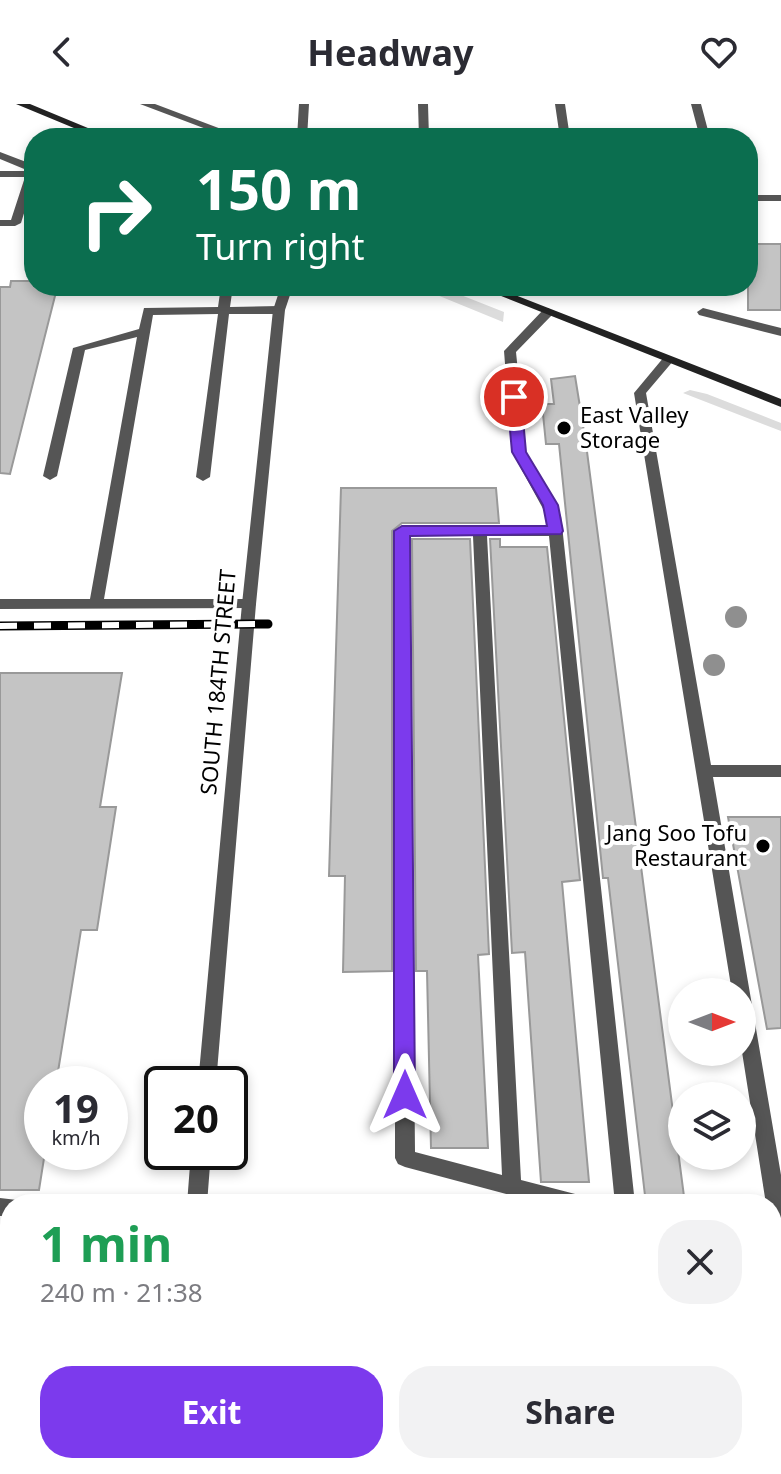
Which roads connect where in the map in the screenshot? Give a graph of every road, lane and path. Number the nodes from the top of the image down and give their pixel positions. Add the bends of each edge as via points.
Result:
1 (21, 104) edge
2 (304, 104) edge
3 (423, 104) edge
4 (560, 104) edge
5 (696, 104) edge
6 (152, 105) edge
7 (82, 128) edge
8 (213, 128) edge
9 (303, 128) edge
10 (424, 128) edge
11 (564, 128) edge
12 (702, 128) edge
13 (0, 155) edge
14 (24, 167) edge
15 (24, 173) edge
16 (0, 174) edge
17 (24, 198) edge
18 (758, 198) edge
19 (781, 198) edge
20 (0, 223) edge
21 (226, 296) edge
22 (284, 296) edge
23 (507, 296) edge
24 (279, 310) junction
25 (224, 311) junction
26 (548, 312) junction
27 (703, 312) dead end
28 (145, 331) junction
29 (781, 332) edge
30 (668, 360) junction
31 (781, 403) edge
32 (50, 476) dead end
33 (203, 477) dead end
34 (480, 531) junction
35 (555, 531) junction
36 (0, 604) edge
37 (96, 604) junction
38 (249, 604) junction
39 (705, 771) junction
40 (781, 771) edge
41 (739, 978) edge
42 (209, 1066) edge
43 (754, 1066) edge
44 (200, 1170) edge
45 (512, 1186) junction
46 (198, 1194) edge
47 (542, 1194) edge
48 (624, 1194) edge
49 (774, 1194) edge

1 - 7 main road
2 - 9 street
3 - 10 street
4 - 11 street
5 - 12 street
6 - 8 street
13 - 14 street
15 - 16 street
17 - 20 street via 15,223
18 - 19 street
21 - 25 street
22 - 24 street, SOUTH 184TH STREET
23 - 26 main road
24 - 25 street
24 - 38 street, SOUTH 184TH STREET
25 - 28 street via 148,311
25 - 33 street
26 - 30 main road
26 - 35 street via 510,351 519,452 550,505
27 - 29 street
28 - 32 street via 79,348
28 - 37 street
30 - 31 main road
30 - 39 street via 640,393
34 - 35 street
34 - 45 street
34 - 45 street via 402,531 405,1158
35 - 48 street
36 - 37 street
37 - 38 street
38 - 42 street, SOUTH 184TH STREET
39 - 40 street
39 - 41 street
43 - 49 street
44 - 46 street
45 - 47 street

